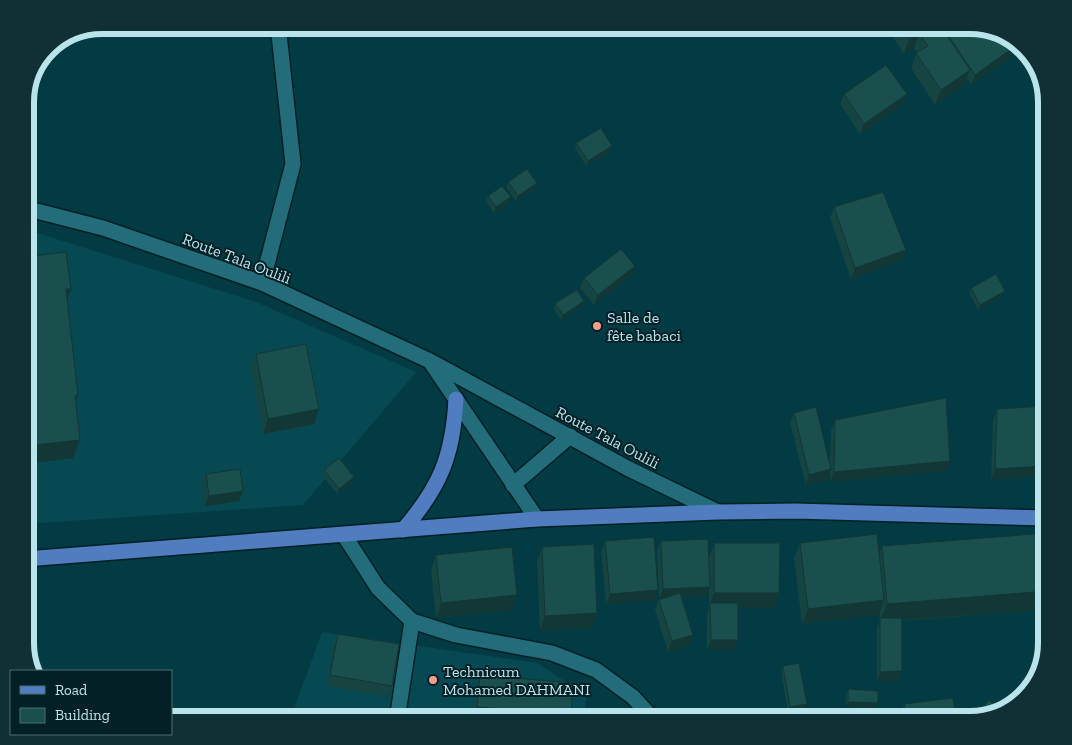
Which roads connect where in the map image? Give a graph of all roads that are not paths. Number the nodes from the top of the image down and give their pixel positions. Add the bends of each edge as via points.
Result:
1 (279, 34) edge
2 (34, 210) edge
3 (262, 283) junction
4 (430, 361) junction
5 (456, 399) junction
6 (570, 436) junction
7 (513, 486) junction
8 (718, 512) junction
9 (1038, 518) edge
10 (537, 519) junction
11 (403, 530) junction
12 (344, 535) junction
13 (34, 557) edge
14 (412, 621) junction
15 (398, 711) edge
16 (645, 711) edge

1 - 3 street via 293,164
2 - 3 street, Route Tala Oulili via 103,228
3 - 4 street, Route Tala Oulili
4 - 5 street
4 - 6 street, Route Tala Oulili
5 - 7 street
5 - 11 main road via 448,456 437,484
6 - 7 street
6 - 8 street, Route Tala Oulili
7 - 10 street
8 - 9 main road via 804,511
8 - 10 main road
10 - 11 main road
11 - 12 main road
12 - 13 main road
12 - 14 street via 378,588
14 - 15 street
14 - 16 street via 456,635 552,653 596,670

